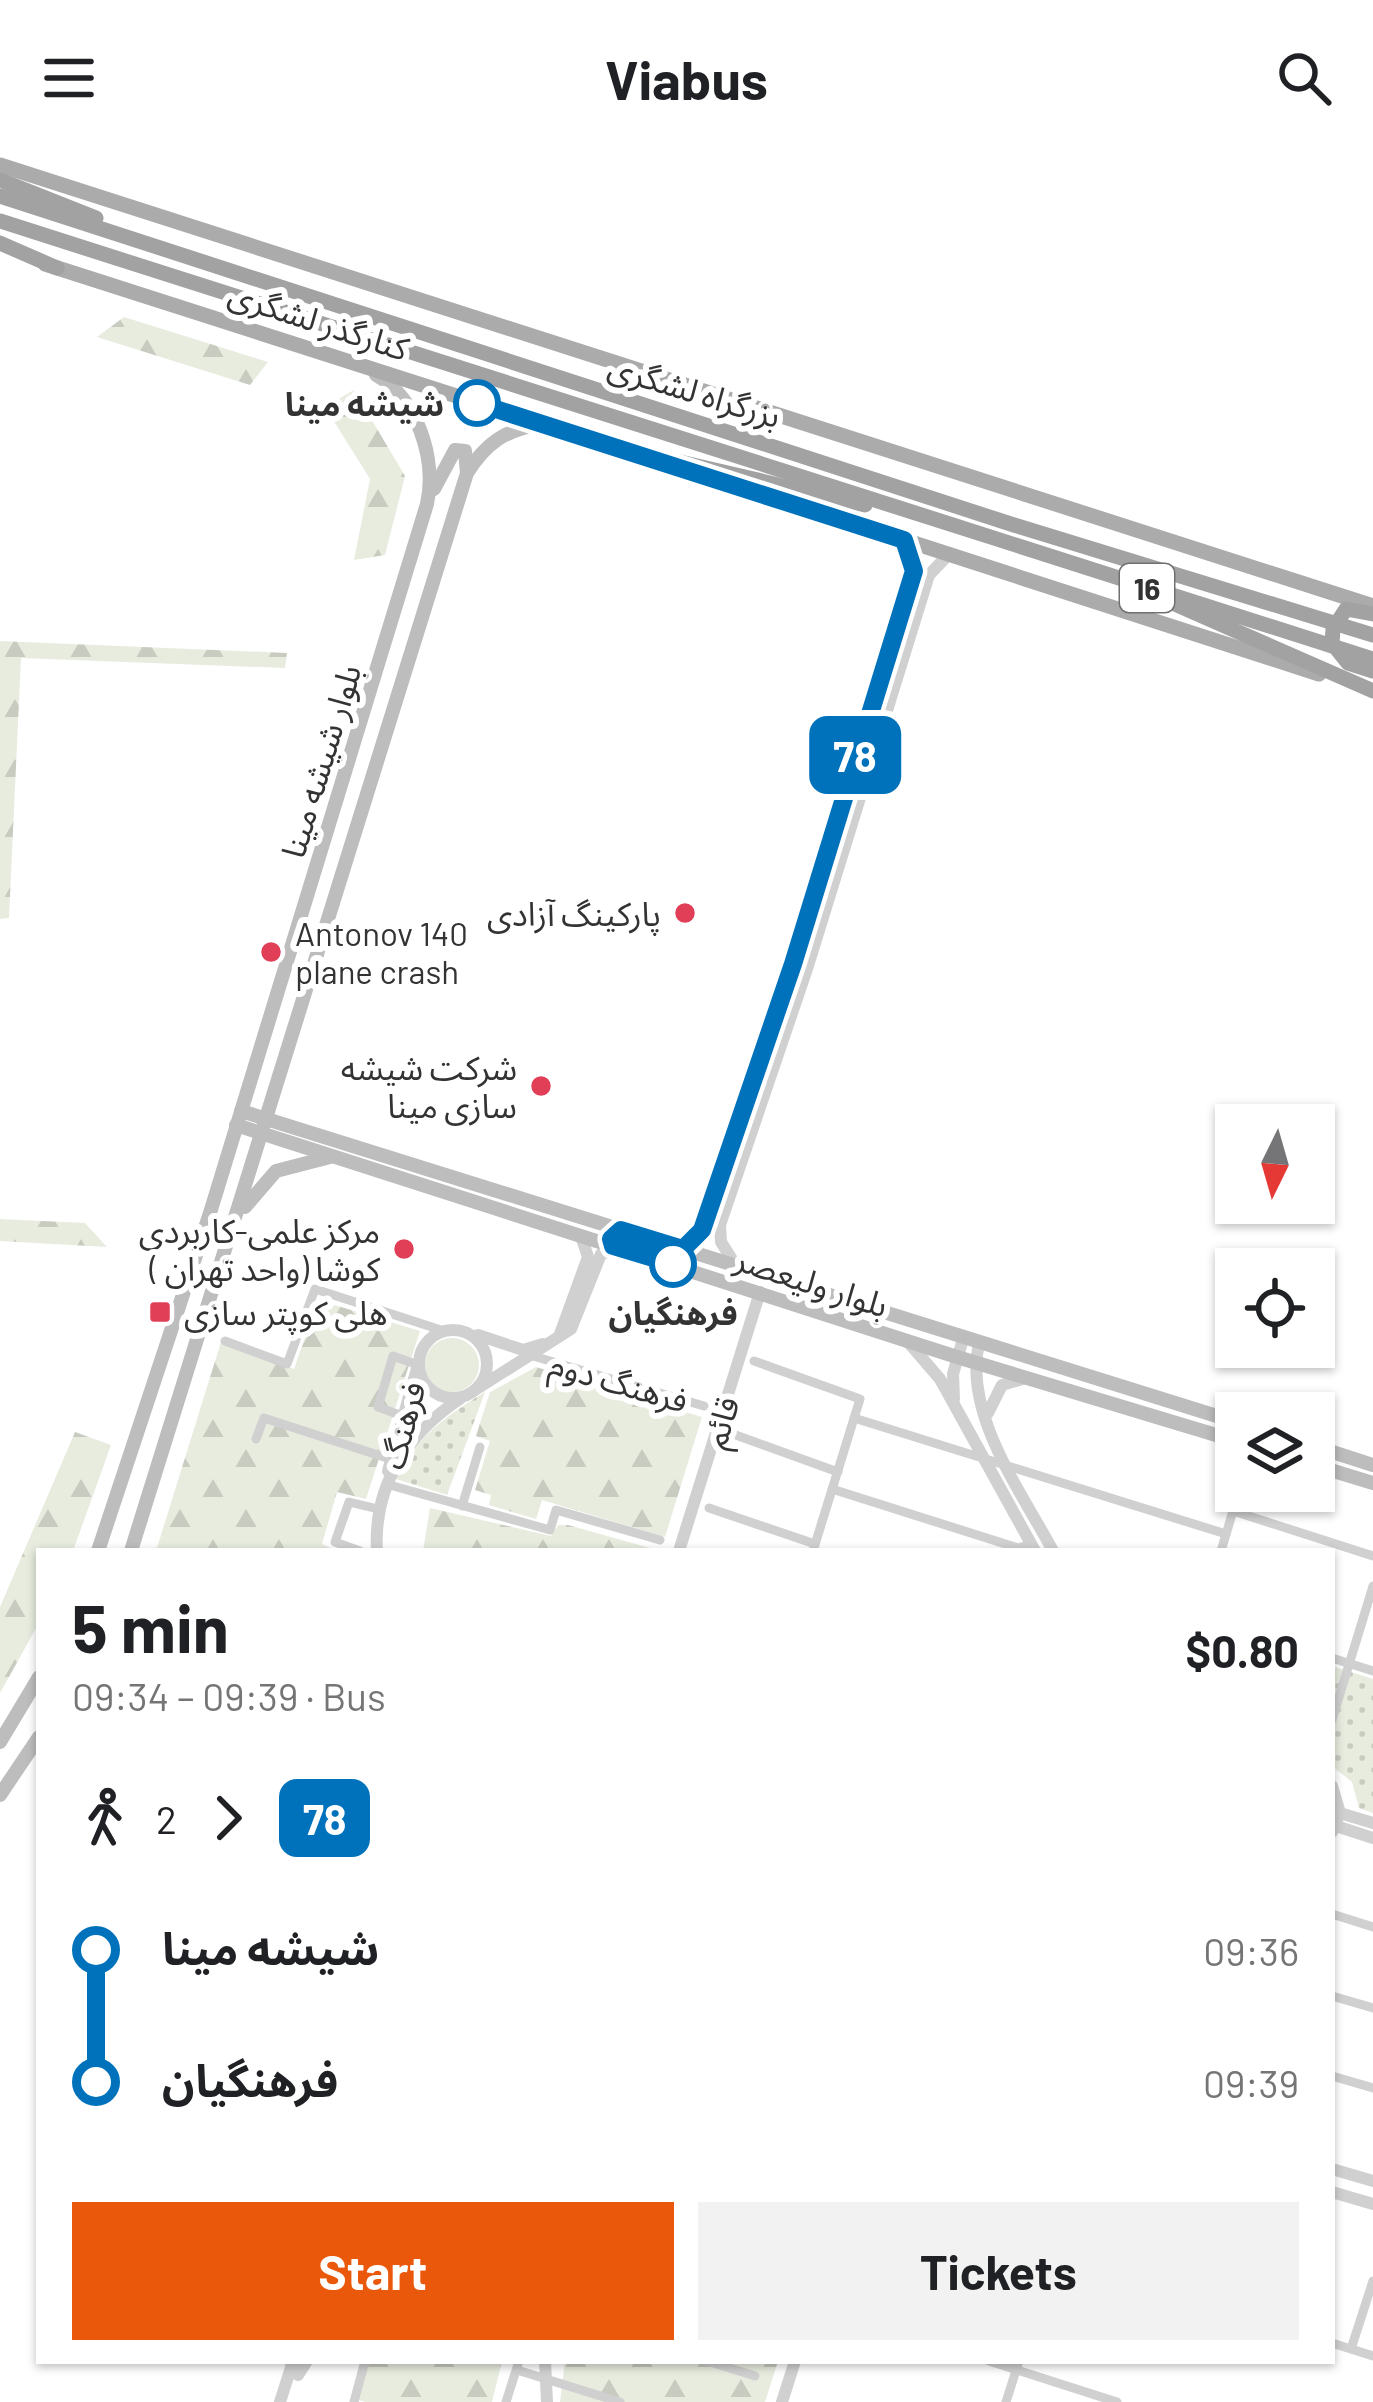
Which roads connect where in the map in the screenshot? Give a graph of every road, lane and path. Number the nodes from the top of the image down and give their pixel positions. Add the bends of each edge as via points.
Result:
1 (0, 165) edge
2 (0, 180) edge
3 (0, 196) edge
4 (0, 221) edge
5 (0, 246) edge
6 (165, 248) junction
7 (57, 268) joint
8 (345, 358) junction
9 (540, 424) junction
10 (611, 446) junction
11 (467, 473) junction
12 (428, 504) junction
13 (922, 514) junction
14 (904, 540) junction
15 (949, 554) junction
16 (921, 573) junction
17 (1141, 586) junction
18 (1373, 610) edge
19 (1373, 635) edge
20 (1373, 659) edge
21 (1373, 671) edge
22 (1373, 691) edge
23 (828, 838) junction
24 (843, 842) junction
25 (239, 1118) junction
26 (263, 1125) junction
27 (334, 1156) junction
28 (238, 1222) junction
29 (583, 1227) junction
30 (621, 1230) junction
31 (621, 1248) junction
32 (683, 1249) junction
33 (593, 1259) junction
34 (736, 1266) junction
35 (760, 1292) junction
36 (444, 1331) junction
37 (464, 1332) junction
38 (963, 1339) junction
39 (556, 1340) junction
40 (906, 1340) junction
41 (225, 1341) dead end
42 (979, 1343) junction
43 (533, 1356) junction
44 (957, 1357) junction
45 (754, 1361) dead end
46 (975, 1361) junction
47 (418, 1365) junction
48 (1030, 1378) junction
49 (470, 1393) junction
50 (704, 1406) dead end
51 (985, 1413) junction
52 (400, 1414) junction
53 (1215, 1416) edge
54 (854, 1418) junction
55 (963, 1423) junction
56 (730, 1433) dead end
57 (1215, 1435) edge
58 (256, 1439) dead end
59 (480, 1447) dead end
60 (1335, 1453) edge
61 (986, 1457) junction
62 (389, 1459) junction
63 (1007, 1464) junction
64 (1373, 1466) edge
65 (1335, 1471) edge
66 (838, 1472) junction
67 (1373, 1483) edge
68 (386, 1484) junction
69 (832, 1490) junction
70 (461, 1506) junction
71 (709, 1508) dead end
72 (378, 1509) junction
73 (1233, 1512) edge
74 (1236, 1512) edge
75 (967, 1534) junction
76 (1226, 1534) junction
77 (660, 1540) dead end
78 (1034, 1547) edge
79 (99, 1548) edge
80 (132, 1548) edge
81 (352, 1548) edge
82 (376, 1548) edge
83 (681, 1548) edge
84 (814, 1548) edge
85 (963, 1548) edge
86 (1051, 1548) edge
87 (1222, 1548) edge
88 (1373, 1556) edge
89 (1373, 1586) edge
90 (1335, 1659) edge
91 (1349, 1663) junction
92 (1373, 1671) edge
93 (36, 1682) edge
94 (1335, 1710) edge
95 (0, 1742) edge
96 (36, 1742) edge
97 (0, 1796) edge
98 (1373, 1823) edge
99 (1336, 1824) edge
100 (1373, 1838) edge
101 (1335, 1916) edge
102 (1373, 1927) edge
103 (1335, 1997) edge
104 (1373, 2008) edge
105 (1335, 2077) edge
106 (1373, 2088) edge
107 (1335, 2170) edge
108 (1373, 2181) edge
109 (1335, 2193) edge
110 (1373, 2204) edge
111 (1373, 2281) edge
112 (1335, 2344) edge
113 (1351, 2349) junction
114 (1373, 2356) edge
115 (292, 2364) edge
116 (364, 2364) edge
117 (544, 2364) edge
118 (717, 2364) edge
119 (794, 2364) edge
120 (518, 2366) edge
121 (1018, 2366) edge
122 (755, 2376) dead end
123 (543, 2378) junction
124 (280, 2402) edge
125 (354, 2402) edge
126 (506, 2402) edge
127 (547, 2402) edge
128 (620, 2402) edge
129 (782, 2402) edge
130 (1006, 2402) edge
131 (1117, 2402) edge

1 - 18 main road, کنارگذر لشگری
2 - 6 highway
3 - 6 highway, بزرگراه لشگری / 16
4 - 13 highway, بزرگراه لشگری / 16
5 - 7 highway
6 - 19 highway, بزرگراه لشگری / 16
7 - 8 main road, کنارگذر لشگری
8 - 9 main road, کنارگذر لشگری
8 - 12 main road, بلوار شیشه مینا via 393,385 406,403 428,465
9 - 10 main road, کنارگذر لشگری
9 - 11 main road, بلوار شیشه مینا via 491,442
10 - 13 highway
10 - 14 main road, کنارگذر لشگری
11 - 12 main road via 465,451 451,452
11 - 26 main road, بلوار شیشه مینا
12 - 25 main road, بلوار شیشه مینا
13 - 17 highway, بزرگراه لشگری / 16
14 - 15 main road, کنارگذر لشگری
14 - 16 street
15 - 16 street
15 - 22 main road, کنارگذر لشگری
16 - 23 street
16 - 24 street
17 - 20 highway, بزرگراه لشگری / 16
17 - 22 highway
18 - 21 highway, bridge via 1346,609 1332,643 1348,663
23 - 24 street
23 - 32 street via 702,1230
24 - 34 street via 720,1225
25 - 26 main road, بلوار ولیعصر
25 - 79 main road, بلوار شیشه مینا
26 - 27 main road, بلوار ولیعصر
26 - 28 main road, بلوار شیشه مینا
26 - 29 main road, بلوار ولیعصر
27 - 28 main road via 276,1171
27 - 29 main road, بلوار ولیعصر
28 - 80 main road, بلوار شیشه مینا
29 - 30 main road, بلوار ولیعصر
29 - 31 main road, بلوار ولیعصر
29 - 33 street
30 - 31 main road via 613,1234
30 - 32 main road, بلوار ولیعصر
31 - 33 street
31 - 35 main road, بلوار ولیعصر
32 - 34 main road, بلوار ولیعصر
33 - 39 street, فرهنگ via 571,1329
34 - 38 main road, بلوار ولیعصر
35 - 40 main road, بلوار ولیعصر
35 - 83 street, قائم
36 - 37 street
36 - 41 street via 315,1289 287,1364
36 - 47 street, فرهنگ via 425,1343
37 - 39 street via 524,1350
37 - 49 street, فرهنگ via 486,1356 484,1378
38 - 42 main road, بلوار ولیعصر
38 - 44 street
39 - 43 street, فرهنگ
40 - 44 main road, بلوار ولیعصر
40 - 55 street
42 - 46 street
42 - 53 main road, بلوار ولیعصر
43 - 49 street, فرهنگ
43 - 50 street, فرهنگ دوم
44 - 46 main road, بلوار ولیعصر
44 - 55 street via 952,1385
45 - 54 street via 860,1399
46 - 48 main road, بلوار ولیعصر
46 - 51 street
47 - 49 street, فرهنگ via 434,1392
47 - 52 street, فرهنگ
47 - 52 street via 393,1356 378,1407
48 - 51 street via 1002,1385
48 - 57 main road, بلوار ولیعصر
49 - 68 street, فرهنگ via 407,1444
51 - 55 street via 969,1402
51 - 63 street
52 - 62 street, فرهنگ
54 - 61 street
54 - 66 street
55 - 61 street
56 - 66 street
58 - 62 street via 264,1418
59 - 70 street
60 - 64 main road
61 - 63 street
61 - 78 street
62 - 68 street, فرهنگ
63 - 76 street
63 - 86 street
65 - 67 main road
66 - 69 street
68 - 70 street
68 - 72 street, فرهنگ
69 - 75 street
69 - 84 street
70 - 77 street via 550,1530 556,1510
71 - 84 street
72 - 81 street via 349,1502 335,1542
72 - 82 street, فرهنگ
73 - 76 street
74 - 88 street
75 - 78 street
75 - 85 street
76 - 87 street
89 - 91 street
90 - 91 street
91 - 92 street
91 - 94 street
93 - 95 main road
96 - 97 main road
98 - 99 street
99 - 100 street
101 - 102 street
103 - 104 street
105 - 106 street
107 - 108 street
109 - 110 street
111 - 113 street
112 - 113 street
113 - 114 street
115 - 124 street
116 - 125 street
117 - 123 street
118 - 122 street
119 - 129 street
120 - 123 street
120 - 126 street
121 - 130 street
121 - 131 street
123 - 127 street
123 - 128 street

